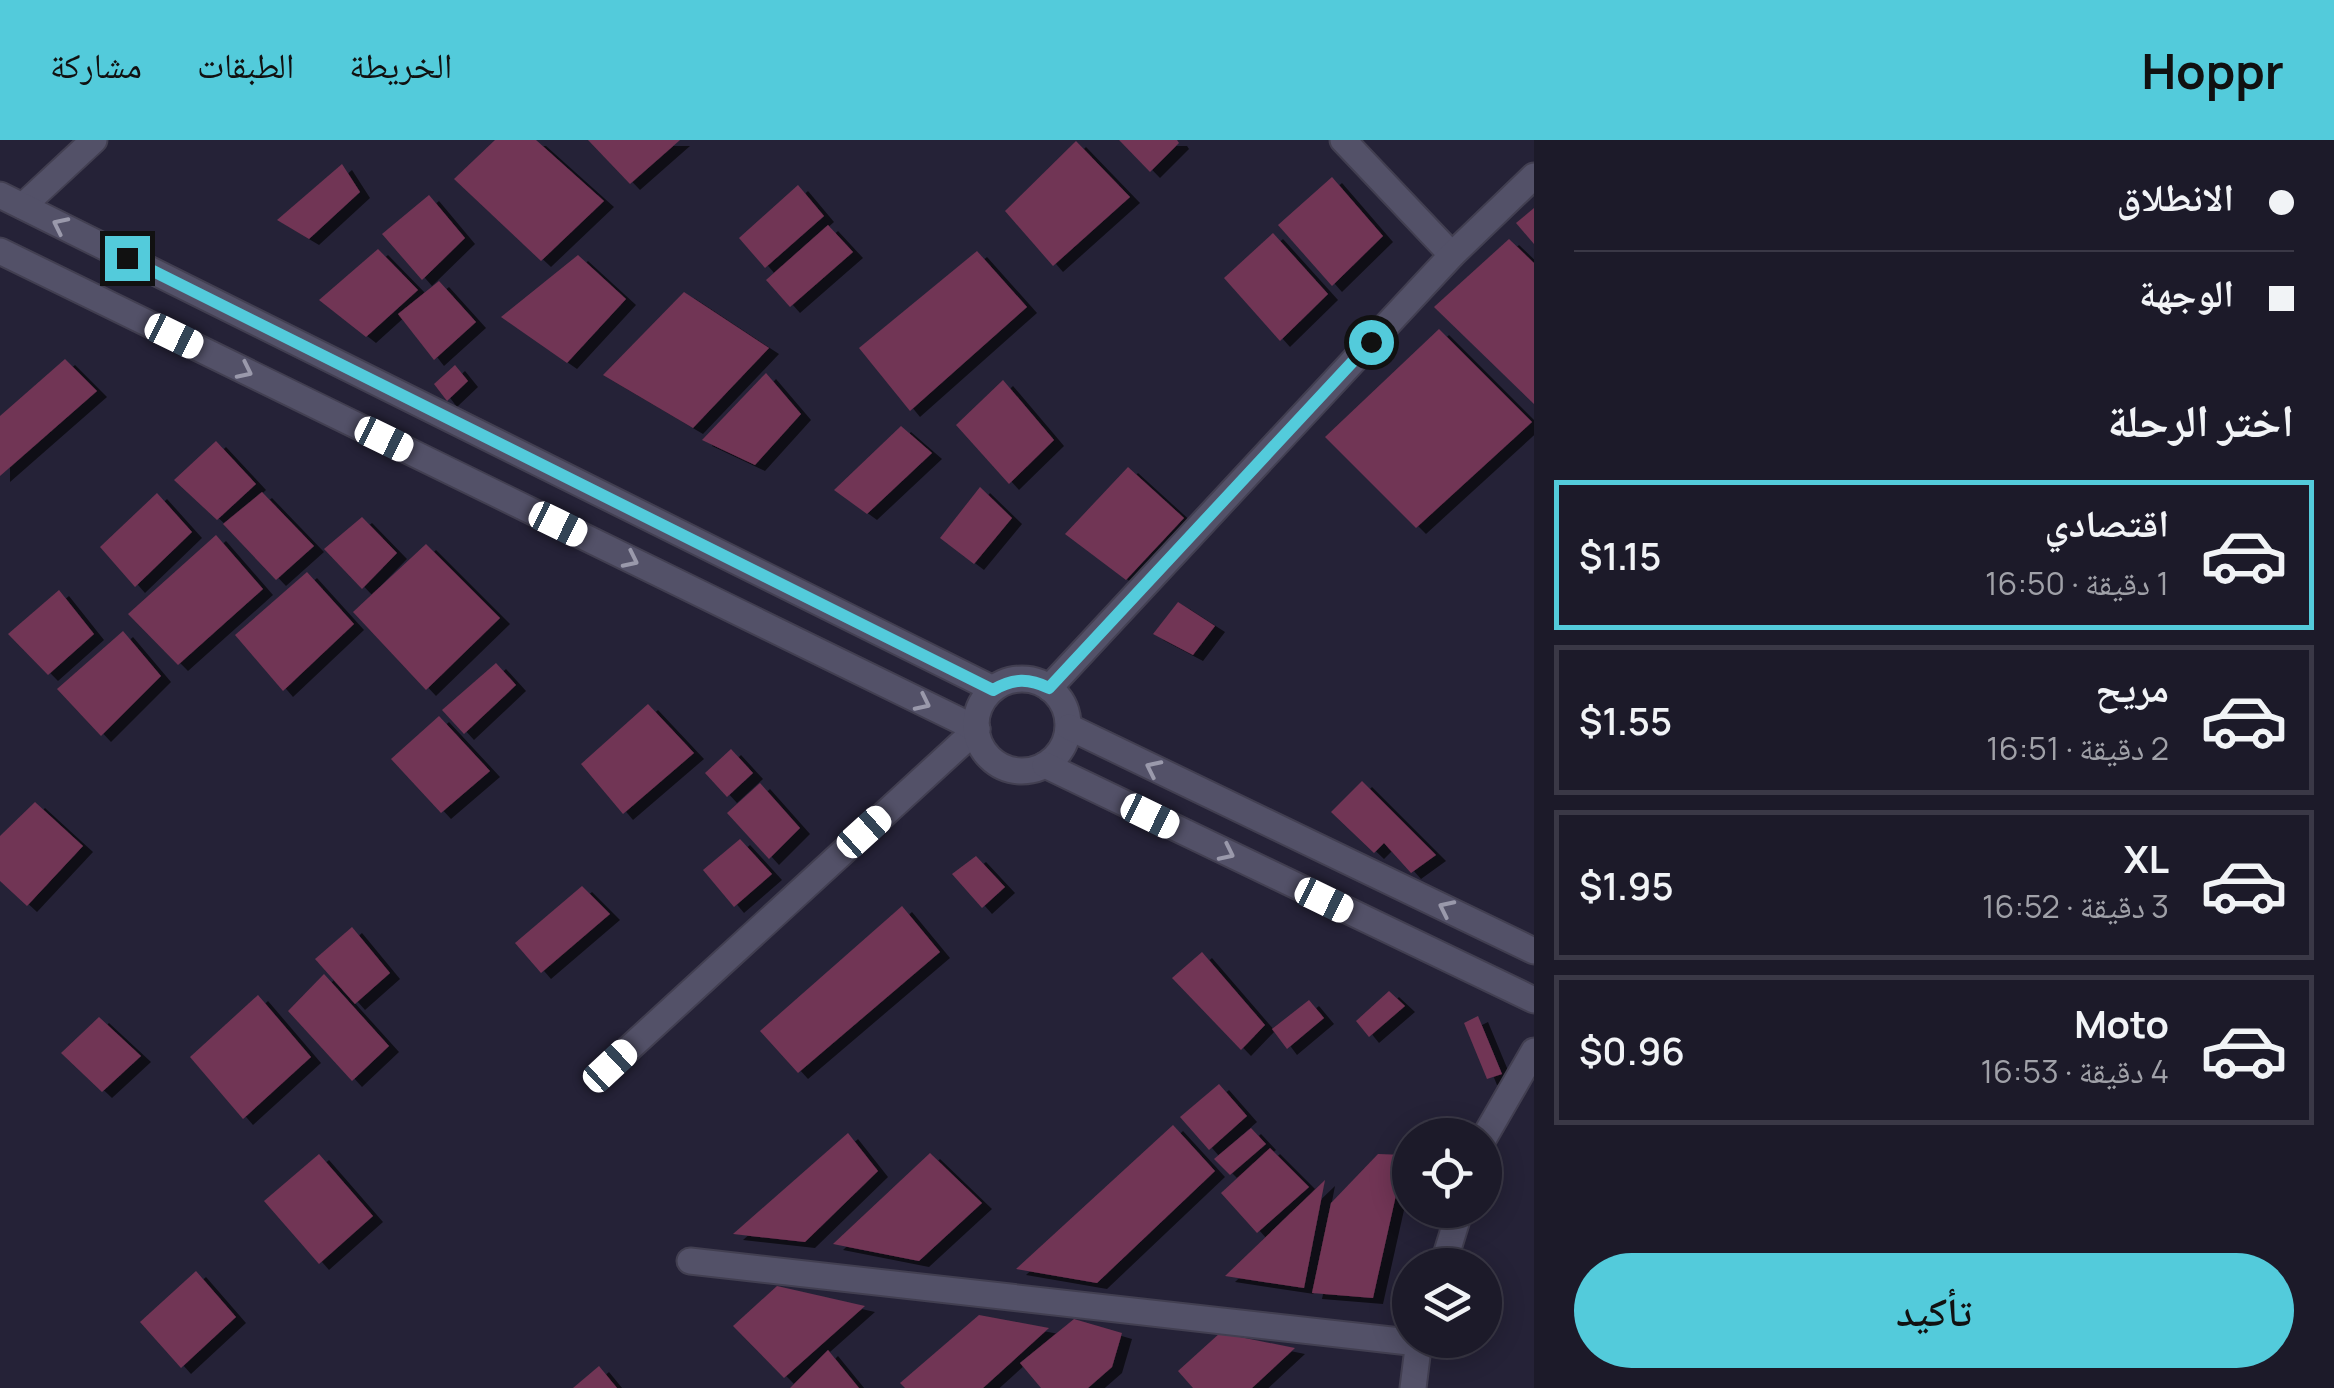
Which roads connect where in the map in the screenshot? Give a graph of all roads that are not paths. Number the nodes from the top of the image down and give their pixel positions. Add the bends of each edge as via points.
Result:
1 (94, 140) edge
2 (1343, 140) edge
3 (1534, 176) edge
4 (11, 201) edge
5 (0, 251) edge
6 (1452, 256) junction
7 (1049, 688) junction
8 (993, 690) junction
9 (1068, 727) junction
10 (977, 729) junction
11 (1044, 766) junction
12 (1534, 951) edge
13 (1534, 1000) edge
14 (1534, 1051) edge
15 (610, 1066) dead end
16 (1495, 1118) edge
17 (690, 1261) dead end
18 (1392, 1339) edge
19 (1416, 1358) edge
20 (1413, 1388) edge

1 - 4 street
2 - 6 street
3 - 6 street
8 -> 4 street
5 -> 10 street
6 - 7 street
7 - 8 street via 1020,679
7 - 9 street via 1060,697
8 - 10 street via 983,701
9 - 11 street via 1057,756
12 -> 9 street
10 - 11 street via 988,756 1000,765 1030,771
10 - 15 street
11 -> 13 street
14 - 16 street
17 - 18 street
19 - 20 street

